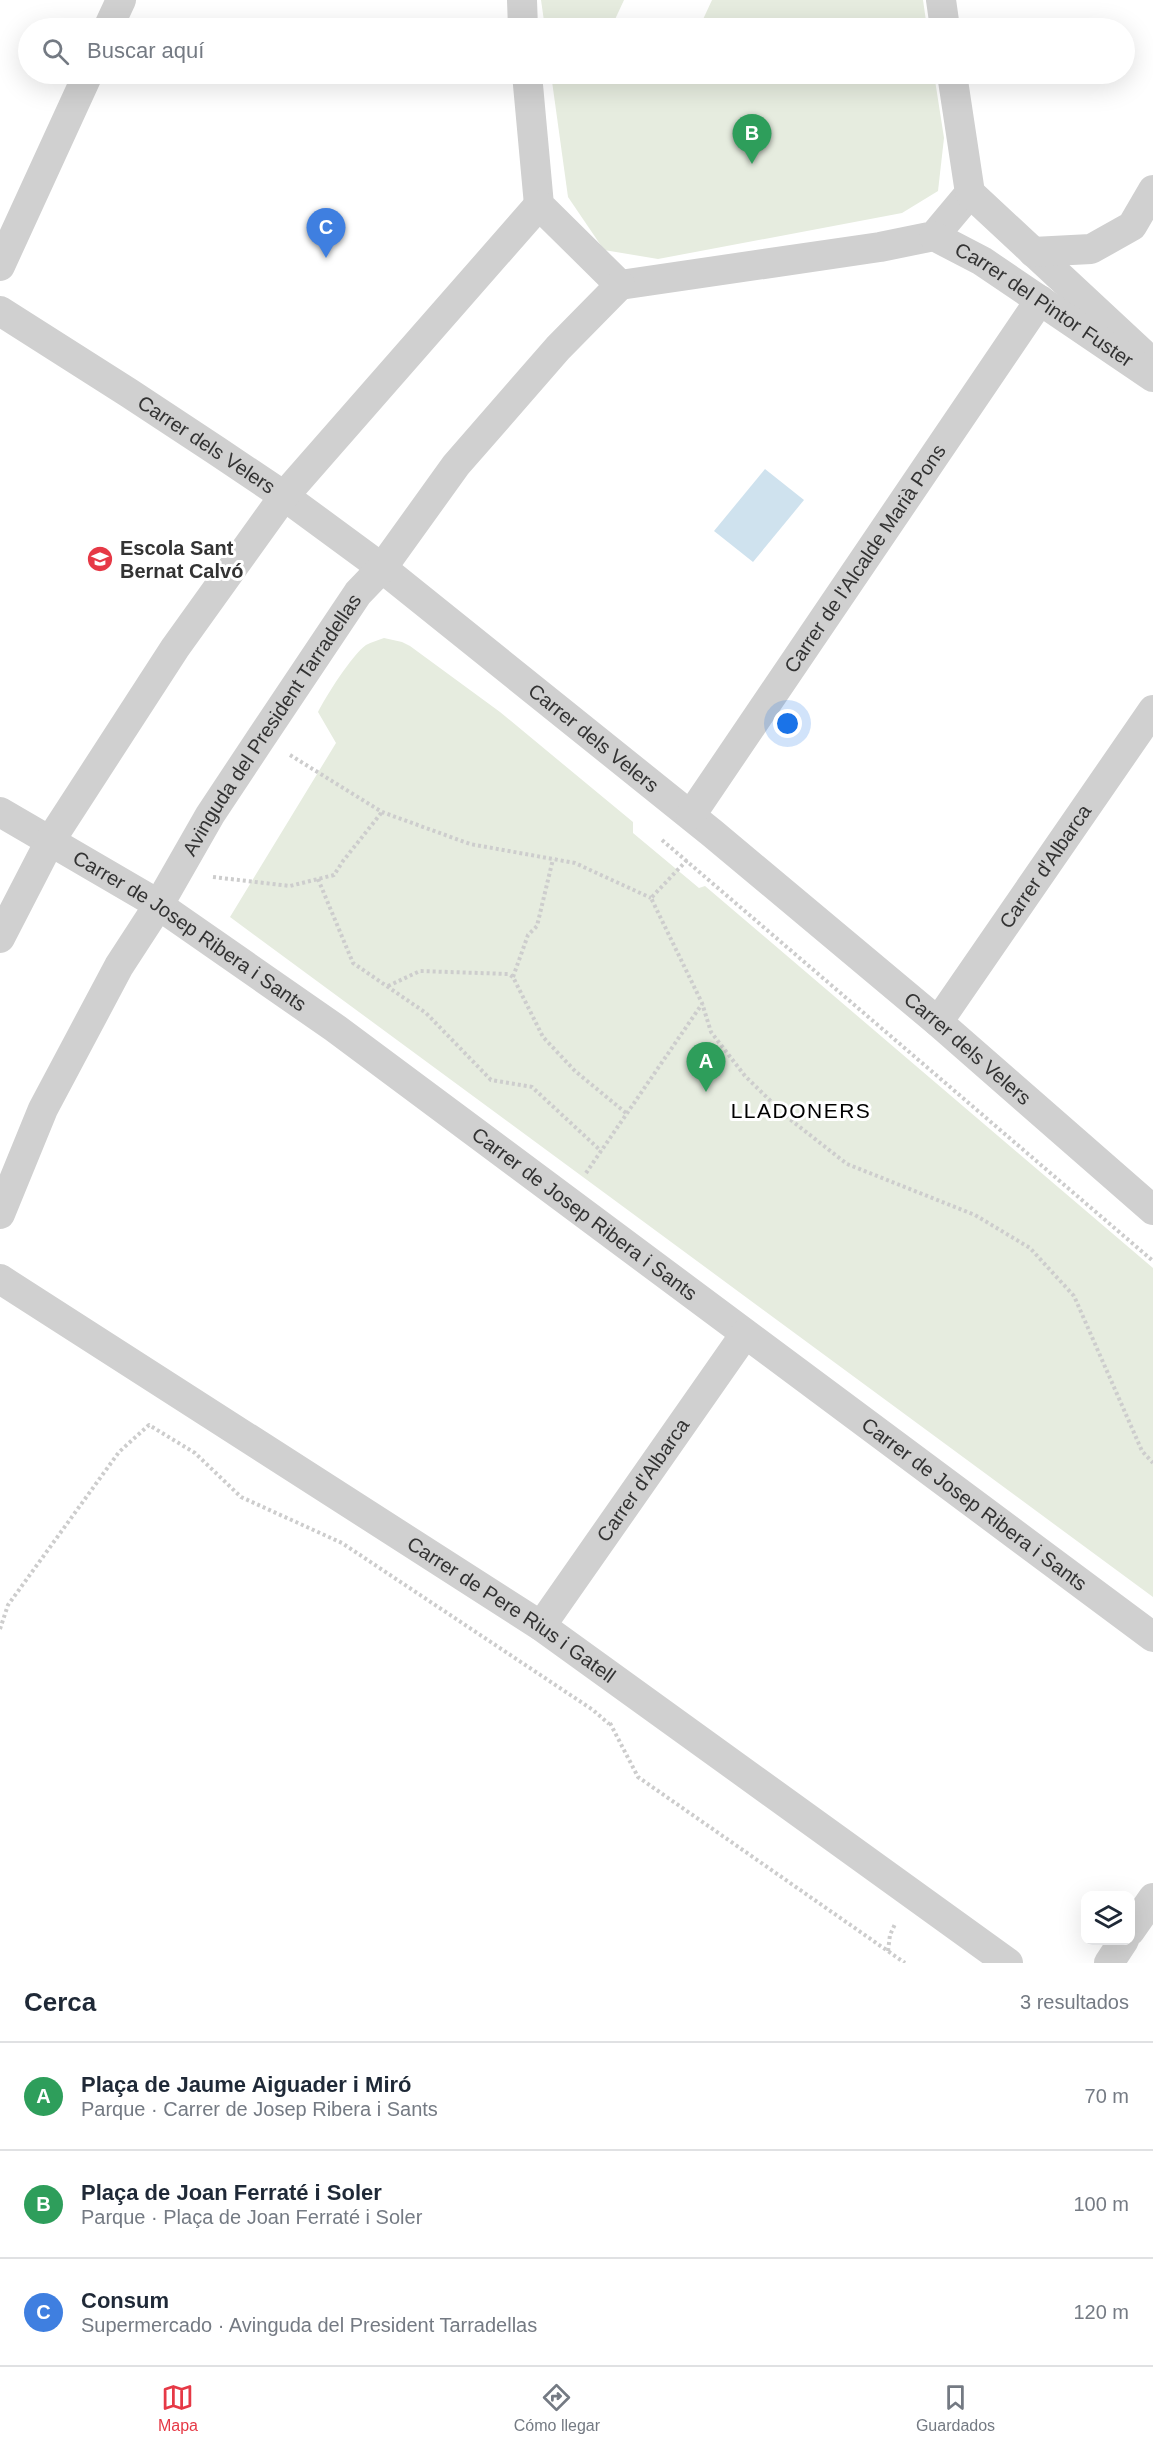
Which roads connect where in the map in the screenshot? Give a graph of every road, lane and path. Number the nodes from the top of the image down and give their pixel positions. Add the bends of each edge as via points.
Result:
1 (122, 0) edge
2 (522, 0) edge
3 (941, 0) edge
4 (113, 18) edge
5 (523, 18) edge
6 (944, 18) edge
7 (83, 84) edge
8 (528, 84) edge
9 (954, 84) edge
10 (1153, 190) edge
11 (970, 193) junction
12 (539, 205) junction
13 (934, 236) junction
14 (1033, 252) junction
15 (0, 266) edge
16 (620, 285) junction
17 (1040, 300) junction
18 (0, 311) edge
19 (1153, 363) edge
20 (1153, 377) edge
21 (284, 496) junction
22 (382, 568) junction
23 (1153, 710) edge
24 (259, 741) junction
25 (0, 812) edge
26 (382, 812) junction
27 (702, 824) junction
28 (659, 837) dead end
29 (50, 841) junction
30 (553, 859) junction
31 (686, 861) junction
32 (176, 874) junction
33 (318, 879) junction
34 (651, 898) junction
35 (158, 906) junction
36 (0, 938) edge
37 (513, 977) junction
38 (388, 987) junction
39 (702, 1004) junction
40 (938, 1023) junction
41 (626, 1113) junction
42 (601, 1151) junction
43 (567, 1201) junction
44 (1153, 1210) edge
45 (0, 1214) edge
46 (1153, 1261) edge
47 (0, 1279) edge
48 (745, 1334) junction
49 (1153, 1462) edge
50 (541, 1626) junction
51 (0, 1629) edge
52 (1153, 1637) edge
53 (611, 1714) dead end
54 (609, 1724) junction
55 (1153, 1898) edge
56 (895, 1924) dead end
57 (1135, 1925) edge
58 (1121, 1945) edge
59 (888, 1951) junction
60 (905, 1963) edge
61 (1008, 1963) edge
62 (1109, 1963) edge

1 - 4 street
2 - 5 street
3 - 6 street
7 - 15 street
8 - 12 street
9 - 11 street
10 - 14 street via 1131,226 1091,249
11 - 13 street
11 - 14 street, Carrer del Pintor Fuster
12 - 16 street
12 - 21 street
13 - 16 street
13 - 17 street, Carrer del Pintor Fuster via 982,261
14 - 19 street, Carrer del Pintor Fuster
16 - 22 street, Avinguda del President Tarradellas via 558,348 456,465
17 - 20 street, Carrer del Pintor Fuster
17 - 27 street, Carrer de l'Alcalde Marià Pons
18 - 21 street, Carrer dels Velers
21 - 22 street, Carrer dels Velers
21 - 29 street via 176,648
22 - 24 street, Avinguda del President Tarradellas via 358,592
22 - 27 street, Carrer dels Velers
23 - 40 street, Carrer d'Albarca
24 - 26 path via 288,754
24 - 32 street, Avinguda del President Tarradellas
25 - 29 street, Carrer de Josep Ribera i Sants
26 - 30 path via 470,844
26 - 33 path via 334,875
27 - 31 path
27 - 40 street, Carrer dels Velers
28 - 31 path
29 - 35 street, Carrer de Josep Ribera i Sants
29 - 36 street
30 - 34 path via 575,863
30 - 37 path via 537,926 528,935
31 - 34 path
31 - 46 path
32 - 33 path via 290,886
32 - 35 street, Avinguda del President Tarradellas
33 - 38 path via 352,963
34 - 39 path
35 - 43 street, Carrer de Josep Ribera i Sants via 334,1028
35 - 45 street, Avinguda del President Tarradellas via 119,966 43,1109
37 - 38 path via 420,972
37 - 41 path via 543,1037 575,1071
38 - 42 path via 426,1013 490,1080 532,1087
39 - 41 path
39 - 49 path via 711,1032 745,1076 787,1117 847,1164 975,1215 1030,1248 1074,1296 1142,1451
40 - 44 street, Carrer dels Velers
41 - 42 path
42 - 43 path
43 - 48 street, Carrer de Josep Ribera i Sants
47 - 50 street, Carrer de Pere Rius i Gatell
48 - 50 street, Carrer d'Albarca
48 - 52 street, Carrer de Josep Ribera i Sants
50 - 61 street, Carrer de Pere Rius i Gatell
51 - 54 path via 8,1605 119,1452 149,1425 195,1453 242,1497 342,1543
53 - 54 path
54 - 59 path via 638,1777
55 - 57 street
56 - 59 path
58 - 62 street
59 - 60 path

